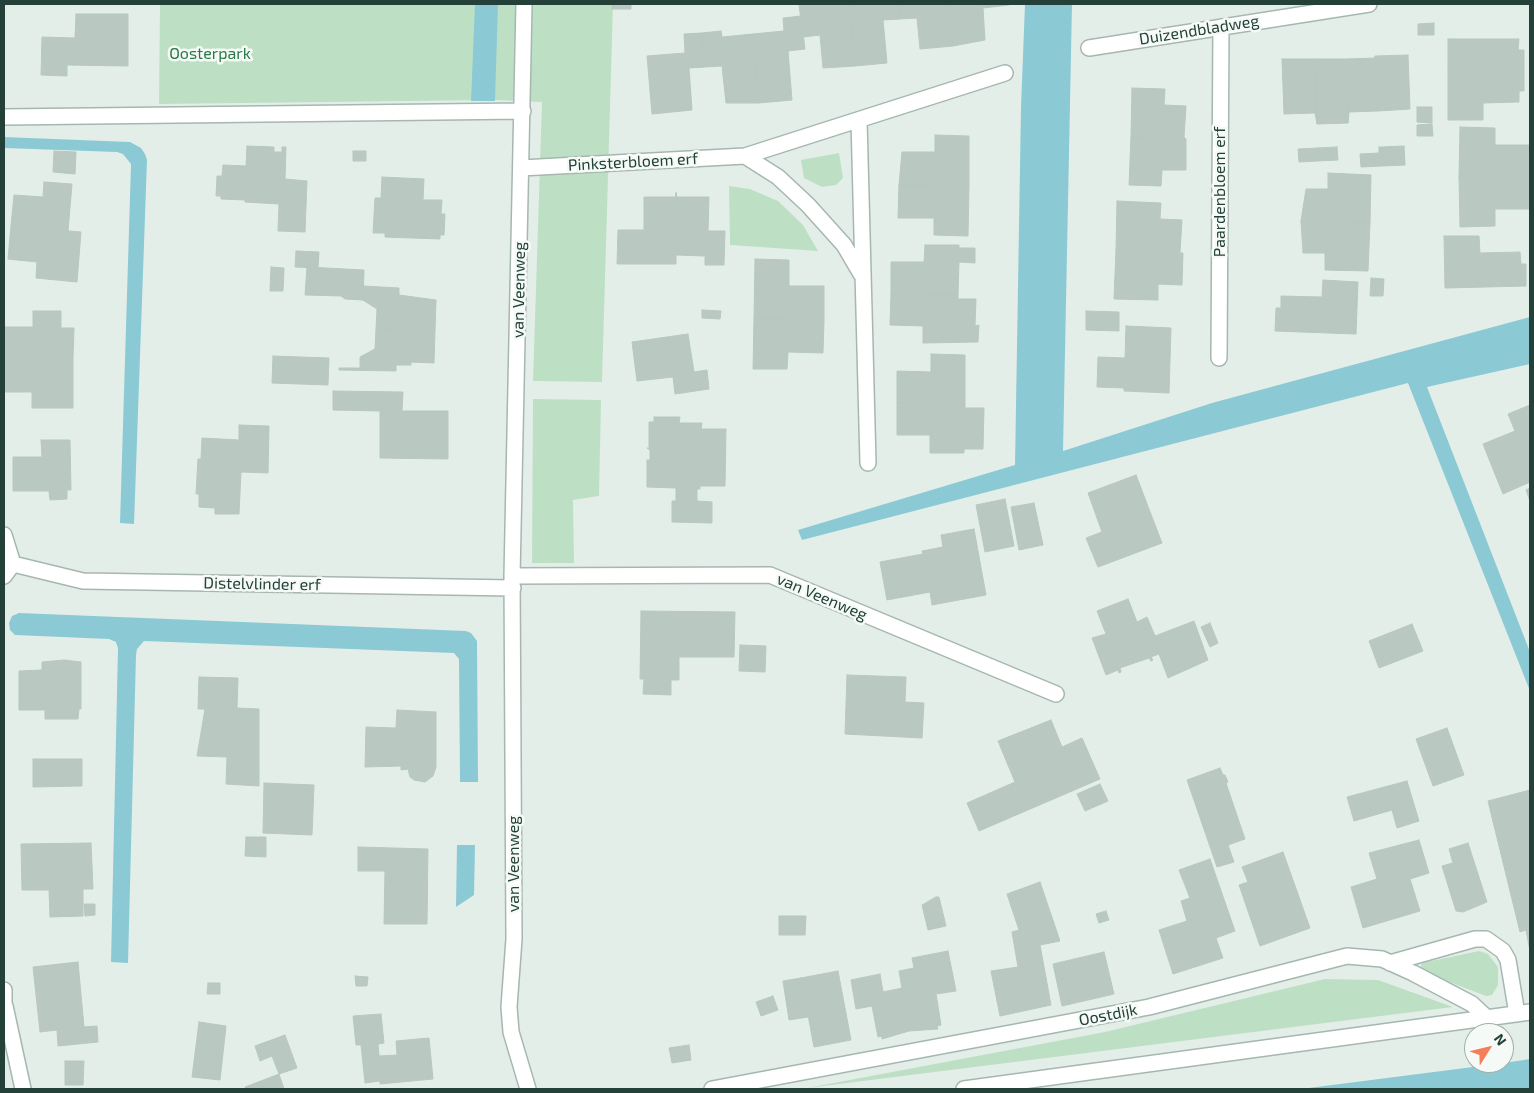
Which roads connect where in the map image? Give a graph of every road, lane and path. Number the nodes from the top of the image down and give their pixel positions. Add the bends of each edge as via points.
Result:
1 (524, 4) edge
2 (1369, 4) edge
3 (1221, 26) junction
4 (1089, 48) dead end
5 (1005, 73) dead end
6 (522, 111) junction
7 (4, 117) edge
8 (858, 120) junction
9 (744, 156) junction
10 (522, 168) junction
11 (862, 275) junction
12 (1219, 358) dead end
13 (868, 463) dead end
14 (4, 535) edge
15 (13, 564) junction
16 (4, 576) edge
17 (512, 582) junction
18 (1056, 694) dead end
19 (1390, 963) junction
20 (4, 990) edge
21 (4, 1006) edge
22 (1524, 1013) edge
23 (1488, 1019) junction
24 (23, 1089) edge
25 (528, 1089) edge
26 (712, 1089) edge
27 (964, 1089) edge

1 - 6 street, van Veenweg
2 - 3 street, Duizendbladweg
3 - 4 street, Duizendbladweg
3 - 12 street, Paardenbloem erf
5 - 8 street, Pinksterbloem erf
6 - 7 street
6 - 10 street, van Veenweg
8 - 9 street, Pinksterbloem erf
8 - 11 street
9 - 10 street, Pinksterbloem erf
9 - 11 street via 778,177 808,205 844,245
10 - 17 street, van Veenweg
11 - 13 street
14 - 15 street
15 - 16 street
15 - 17 street, Distelvlinder erf via 83,580
17 - 18 street, van Veenweg via 770,575
17 - 25 street, van Veenweg via 514,939 509,1007 512,1032
19 - 22 street via 1475,938 1486,939 1504,951
19 - 23 street, Oostdijk via 1472,1004
19 - 26 street, Oostdijk via 1382,959 1347,956 1149,1007
20 - 21 street
21 - 24 street
22 - 23 street
23 - 27 street

